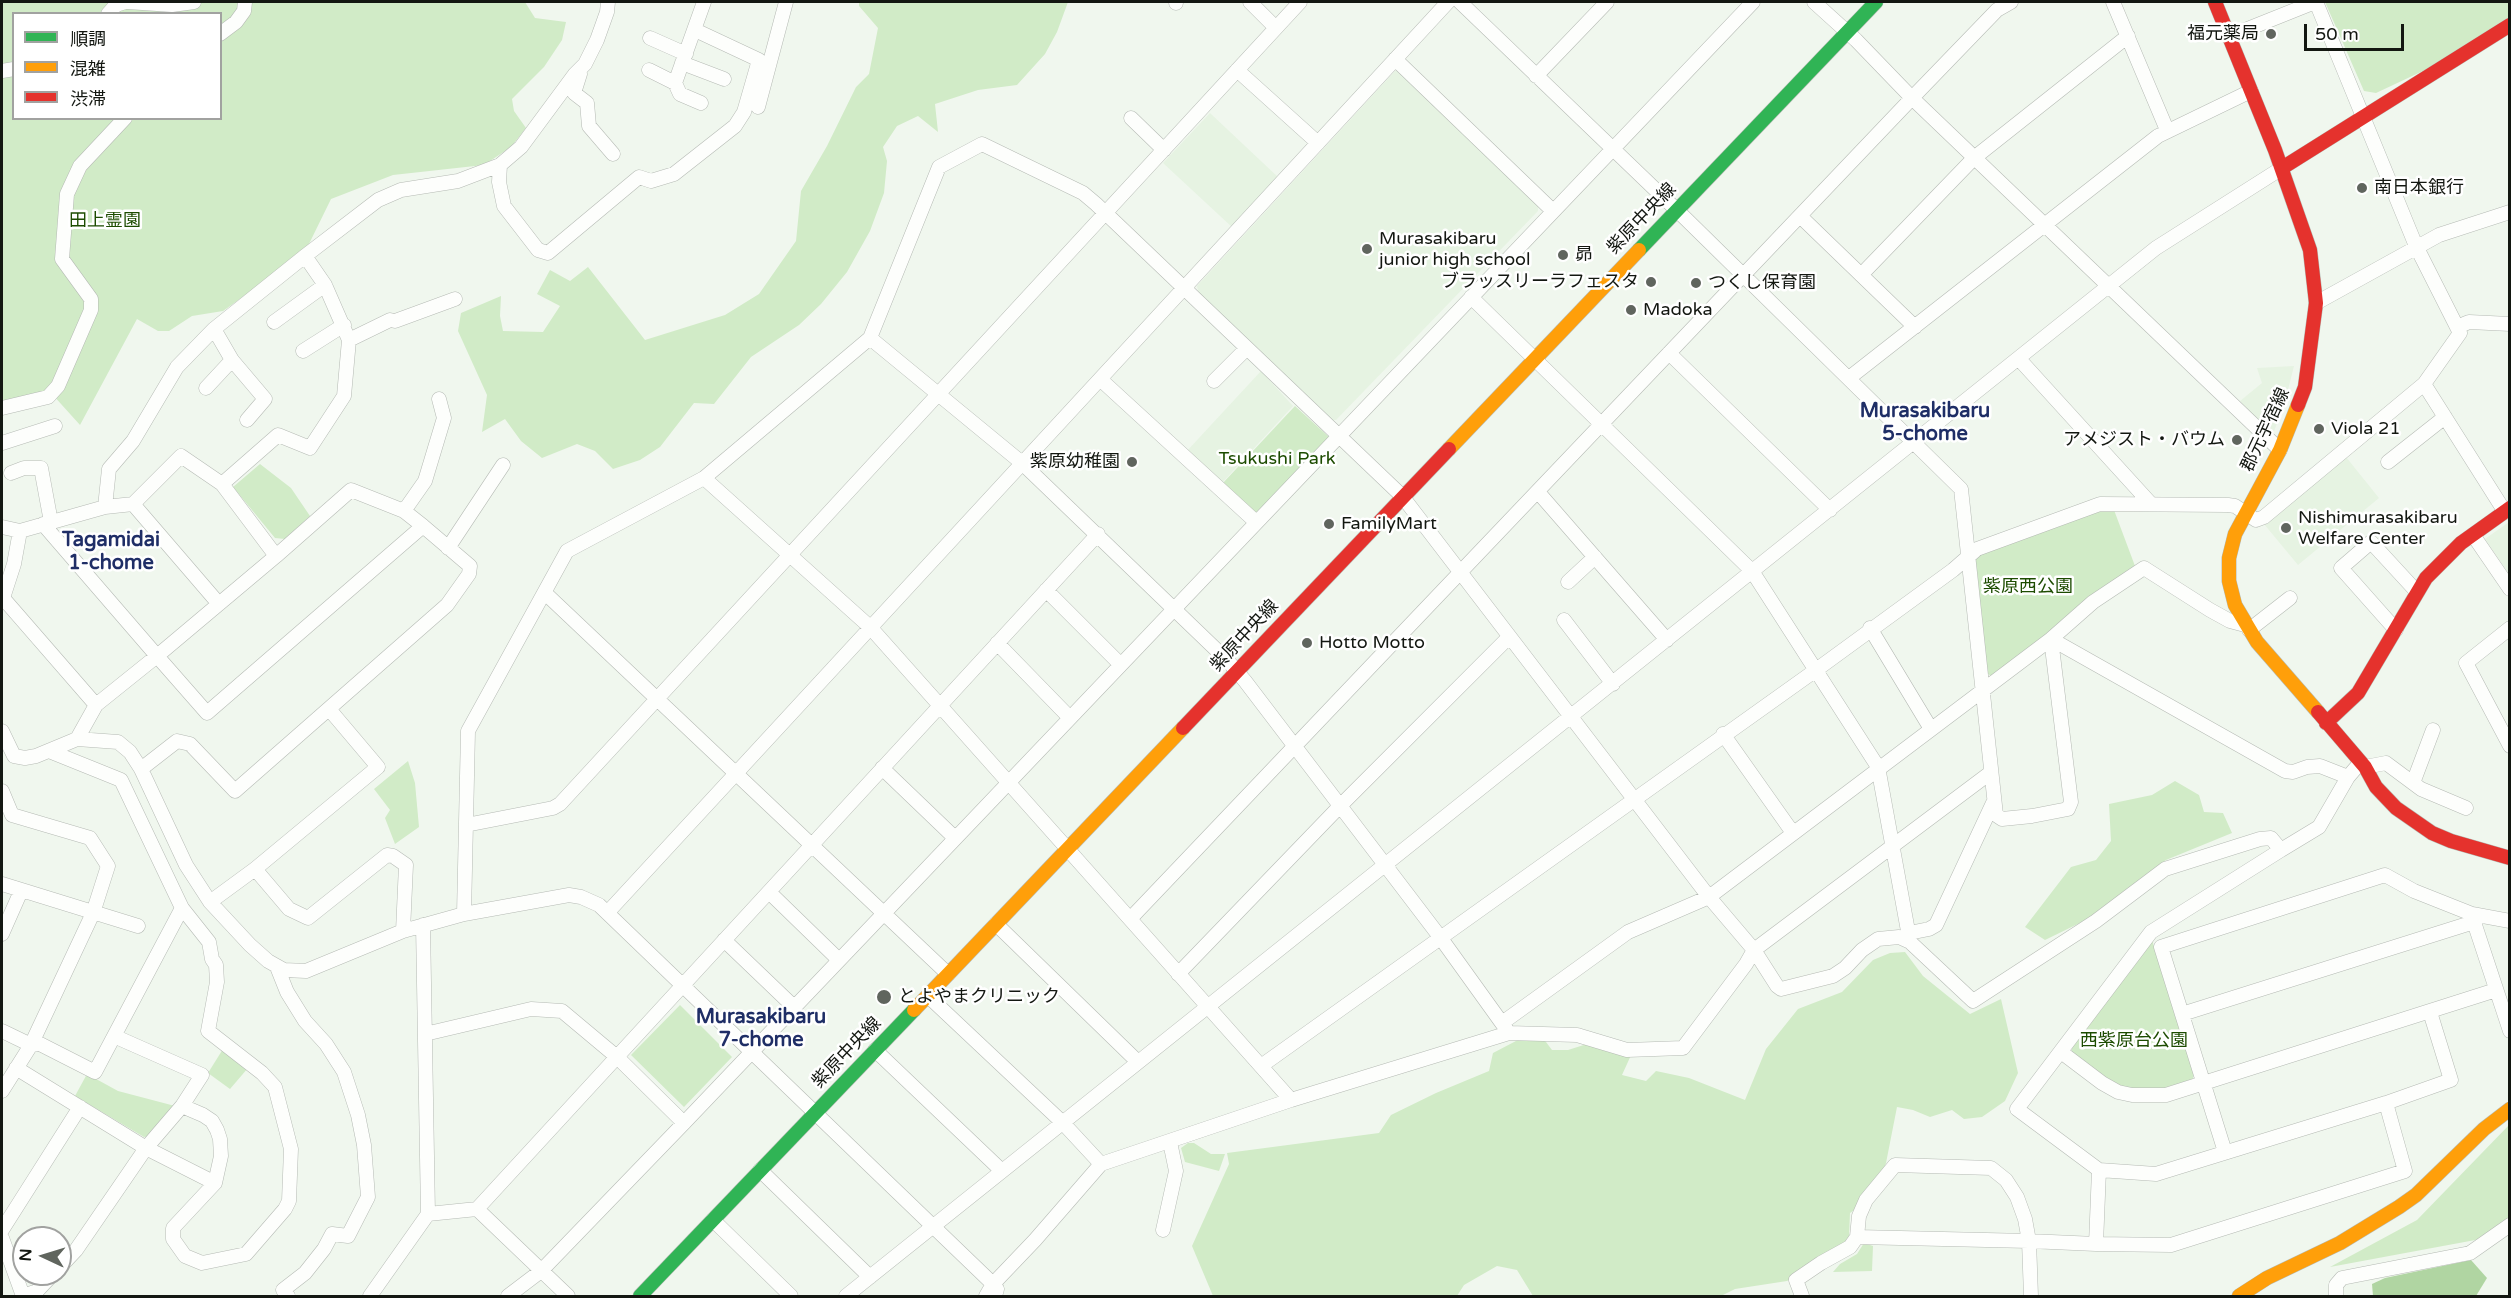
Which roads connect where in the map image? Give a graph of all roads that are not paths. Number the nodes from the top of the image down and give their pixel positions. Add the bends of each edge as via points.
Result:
1 (126, 2) edge
2 (194, 2) edge
3 (245, 2) edge
4 (608, 2) edge
5 (704, 2) edge
6 (786, 2) edge
7 (1250, 2) edge
8 (1300, 2) edge
9 (1448, 2) edge
10 (1460, 2) edge
11 (1606, 2) edge
12 (1753, 2) edge
13 (1814, 2) edge
14 (1876, 2) edge
15 (2011, 2) edge
16 (2113, 2) edge
17 (2215, 2) edge
18 (2315, 2) edge
19 (110, 12) edge
20 (2510, 25) edge
21 (1275, 27) junction
22 (695, 30) junction
23 (222, 32) edge
24 (1847, 32) junction
25 (2127, 36) junction
26 (2230, 36) junction
27 (650, 38) dead end
28 (684, 59) junction
29 (1395, 59) junction
30 (585, 64) junction
31 (649, 70) dead end
32 (1237, 70) junction
33 (1536, 76) junction
34 (724, 79) dead end
35 (675, 83) junction
36 (2251, 91) junction
37 (1912, 98) junction
38 (701, 103) dead end
39 (758, 107) dead end
40 (2363, 117) junction
41 (1131, 118) dead end
42 (123, 120) edge
43 (2167, 130) junction
44 (1318, 142) junction
45 (1613, 149) junction
46 (1164, 150) junction
47 (613, 154) dead end
48 (1974, 158) junction
49 (500, 165) junction
50 (2282, 168) junction
51 (1676, 210) junction
52 (1553, 211) junction
53 (2510, 212) edge
54 (1106, 213) junction
55 (1800, 216) junction
56 (2044, 224) junction
57 (2416, 246) junction
58 (305, 256) junction
59 (1861, 275) junction
60 (1743, 276) junction
61 (325, 285) junction
62 (2108, 286) junction
63 (1184, 290) junction
64 (1471, 297) junction
65 (455, 299) dead end
66 (2316, 303) junction
67 (274, 322) dead end
68 (2510, 324) edge
69 (344, 325) junction
70 (1915, 327) junction
71 (2457, 327) junction
72 (214, 329) junction
73 (870, 338) junction
74 (349, 340) junction
75 (1246, 348) junction
76 (303, 351) dead end
77 (1669, 353) junction
78 (1534, 359) junction
79 (2019, 359) junction
80 (232, 360) junction
81 (1849, 378) junction
82 (1100, 379) junction
83 (1214, 381) dead end
84 (2424, 384) junction
85 (206, 388) dead end
86 (939, 394) junction
87 (439, 399) dead end
88 (2, 408) edge
89 (2445, 417) junction
90 (247, 420) dead end
91 (1602, 424) junction
92 (55, 426) dead end
93 (1338, 436) junction
94 (2, 443) edge
95 (1915, 443) junction
96 (2280, 450) junction
97 (2388, 462) dead end
98 (1022, 463) junction
99 (503, 465) dead end
100 (11, 473) dead end
101 (704, 478) junction
102 (222, 484) junction
103 (1538, 492) junction
104 (1402, 496) junction
105 (133, 504) junction
106 (2151, 504) junction
107 (105, 507) junction
108 (1830, 510) junction
109 (2507, 510) edge
110 (404, 511) junction
111 (2246, 513) junction
112 (1256, 522) junction
113 (47, 523) junction
114 (423, 526) junction
115 (2, 527) edge
116 (20, 531) junction
117 (1098, 534) junction
118 (2473, 535) junction
119 (448, 548) junction
120 (789, 554) junction
121 (276, 556) junction
122 (1595, 557) junction
123 (1967, 557) junction
124 (1752, 571) junction
125 (1460, 573) junction
126 (1569, 582) dead end
127 (2510, 589) edge
128 (1046, 590) junction
129 (2417, 592) junction
130 (545, 593) junction
131 (2290, 598) dead end
132 (219, 604) junction
133 (1174, 609) junction
134 (1564, 620) dead end
135 (870, 627) junction
136 (2247, 627) junction
137 (1870, 628) junction
138 (2510, 628) edge
139 (2396, 630) junction
140 (1508, 638) junction
141 (2051, 639) junction
142 (1667, 640) junction
143 (997, 644) junction
144 (157, 656) junction
145 (1120, 664) junction
146 (1816, 670) junction
147 (1236, 671) junction
148 (1613, 684) junction
149 (1981, 692) junction
150 (658, 699) junction
151 (941, 704) junction
152 (96, 705) junction
153 (329, 709) junction
154 (1571, 717) junction
155 (1070, 718) junction
156 (2326, 723) junction
157 (1932, 729) junction
158 (2433, 730) dead end
159 (2, 731) edge
160 (1723, 734) junction
161 (77, 739) junction
162 (1294, 745) junction
163 (2510, 746) edge
164 (8, 747) junction
165 (49, 751) junction
166 (2, 761) edge
167 (2362, 765) junction
168 (1878, 767) junction
169 (882, 768) junction
170 (141, 769) junction
171 (736, 773) junction
172 (1990, 773) junction
173 (2348, 777) junction
174 (1009, 782) junction
175 (2413, 783) junction
176 (2, 791) edge
177 (1633, 799) junction
178 (1993, 803) junction
179 (1340, 806) junction
180 (2466, 808) dead end
181 (466, 825) junction
182 (1793, 832) junction
183 (955, 838) junction
184 (812, 845) junction
185 (1893, 846) junction
186 (2510, 848) edge
187 (1067, 849) junction
188 (2281, 850) junction
189 (2510, 858) edge
190 (1385, 866) junction
191 (255, 869) junction
192 (2, 884) edge
193 (21, 891) junction
194 (769, 892) junction
195 (1708, 897) junction
196 (210, 902) junction
197 (182, 908) junction
198 (93, 912) junction
199 (608, 912) junction
200 (884, 913) junction
201 (464, 914) junction
202 (2473, 918) junction
203 (1130, 920) junction
204 (2510, 921) edge
205 (996, 924) junction
206 (423, 925) junction
207 (138, 926) dead end
208 (403, 932) junction
209 (2, 934) edge
210 (1440, 937) junction
211 (1909, 938) junction
212 (724, 940) junction
213 (1754, 950) junction
214 (839, 960) junction
215 (278, 967) junction
216 (948, 974) junction
217 (1179, 974) junction
218 (682, 986) junction
219 (2496, 990) junction
220 (928, 996) junction
221 (794, 1007) junction
222 (1208, 1007) junction
223 (2430, 1012) junction
224 (2182, 1014) junction
225 (1506, 1028) junction
226 (2, 1031) edge
227 (2510, 1031) edge
228 (425, 1034) junction
229 (116, 1037) junction
230 (31, 1045) junction
231 (875, 1050) junction
232 (751, 1052) junction
233 (2061, 1052) junction
234 (616, 1057) junction
235 (1138, 1062) junction
236 (1261, 1066) junction
237 (16, 1068) junction
238 (2204, 1084) junction
239 (2, 1091) edge
240 (1291, 1101) junction
241 (2386, 1103) junction
242 (182, 1106) junction
243 (80, 1107) junction
244 (2510, 1108) edge
245 (814, 1113) junction
246 (684, 1123) junction
247 (1063, 1123) junction
248 (1170, 1142) junction
249 (146, 1148) junction
250 (2225, 1152) junction
251 (1101, 1164) junction
252 (759, 1170) junction
253 (2099, 1170) junction
254 (1002, 1172) junction
255 (215, 1184) junction
256 (477, 1209) junction
257 (428, 1214) junction
258 (713, 1220) junction
259 (2510, 1225) edge
260 (935, 1227) junction
261 (2, 1230) edge
262 (1163, 1230) dead end
263 (1857, 1237) junction
264 (2, 1238) edge
265 (2028, 1241) junction
266 (2096, 1244) junction
267 (72, 1254) edge
268 (541, 1271) junction
269 (870, 1277) junction
270 (41, 1286) edge
271 (991, 1292) edge
272 (23, 1296) edge
273 (288, 1296) edge
274 (370, 1296) edge
275 (508, 1296) edge
276 (568, 1296) edge
277 (640, 1296) edge
278 (791, 1296) edge
279 (846, 1296) edge
280 (1802, 1296) edge
281 (2031, 1296) edge
282 (2239, 1296) edge
283 (2336, 1296) edge

1 - 2 street
1 - 19 street
3 - 23 street via 236,22
4 - 30 street
5 - 22 street
6 - 39 street
7 - 21 street
8 - 21 street
9 - 29 street
10 - 33 street
11 - 33 street
12 - 45 street
13 - 24 street
14 - 24 street, 紫原中央線
15 - 37 street via 1997,10
16 - 25 street
17 - 26 street, 郡元宇宿線
18 - 26 street
18 - 40 street
20 - 40 street
21 - 32 street
22 - 28 street
22 - 49 street via 759,60 744,112 735,126 675,174 651,181 639,177 548,252 538,250 504,206
24 - 37 street
24 - 51 street, 紫原中央線
25 - 43 street
25 - 48 street
26 - 36 street, 郡元宇宿線
27 - 28 street
28 - 34 street
28 - 35 street
29 - 44 street
29 - 52 street
30 - 47 street via 574,93 587,103 590,126
30 - 49 street via 521,147
31 - 35 street
32 - 44 street
32 - 46 street
33 - 45 street
35 - 38 street via 680,94
36 - 43 street
36 - 50 street, 郡元宇宿線
37 - 48 street
37 - 55 street
40 - 50 street
40 - 57 street
41 - 46 street
42 - 88 street via 80,166 67,194 62,259 91,299 63,375 48,397
43 - 56 street
44 - 63 street
45 - 51 street
45 - 52 street
46 - 54 street
48 - 56 street
48 - 59 street
49 - 58 street via 447,184 423,185 394,193
50 - 62 street via 2156,248
50 - 66 street, 郡元宇宿線 via 2310,250
51 - 60 street
51 - 78 street, 紫原中央線
52 - 64 street
53 - 57 street
54 - 63 street
54 - 73 street via 1083,193 982,144 948,162 939,167
54 - 86 street
55 - 59 street
55 - 60 street
56 - 62 street
56 - 70 street
57 - 66 street
57 - 71 street
58 - 61 street
58 - 72 street
59 - 70 street
60 - 77 street
60 - 81 street
61 - 67 street
61 - 69 street
62 - 79 street
62 - 96 street
63 - 75 street
63 - 82 street
64 - 78 street
64 - 93 street
65 - 74 street via 390,320
66 - 96 street, 郡元宇宿線 via 2306,387
68 - 71 street via 2469,322
69 - 74 street
69 - 76 street
70 - 81 street
71 - 84 street via 2460,333
72 - 80 street
72 - 107 street via 177,367 133,441 109,469
73 - 86 street
73 - 101 street
74 - 102 street via 344,396 310,448 278,435
75 - 83 street
75 - 93 street
77 - 91 street
77 - 108 street
78 - 91 street
78 - 104 street, 紫原中央線
79 - 95 street
79 - 106 street
80 - 85 street
80 - 90 street via 265,399
81 - 95 street
82 - 98 street
82 - 112 street
84 - 89 street
84 - 111 street via 2264,517 2256,520
86 - 98 street
86 - 120 street
87 - 110 street via 444,418 425,481
89 - 97 street
89 - 109 street
91 - 103 street
91 - 124 street
92 - 94 street
93 - 104 street
93 - 112 street
95 - 108 street
95 - 123 street via 1961,489
96 - 111 street, 郡元宇宿線
98 - 117 street
98 - 135 street
99 - 119 street
100 - 113 street via 41,468
101 - 120 street
101 - 130 street via 567,550
102 - 105 street via 181,456
102 - 121 street
103 - 122 street
103 - 125 street
104 - 125 street
104 - 147 street, 紫原中央線
105 - 107 street
105 - 132 street
106 - 111 street via 2228,505
106 - 123 street via 2100,504 1977,549
107 - 113 street
108 - 124 street
109 - 118 street
110 - 114 street
110 - 121 street via 351,490
111 - 136 street, 郡元宇宿線 via 2229,558 2229,581 2235,605
112 - 133 street
113 - 116 street
113 - 144 street
114 - 119 street
114 - 144 street via 207,713
115 - 116 street
116 - 152 street via 3,598
117 - 128 street
117 - 133 street
118 - 127 street
118 - 129 street via 2440,564
119 - 153 street via 470,566 469,574 447,605
120 - 135 street
120 - 150 street
121 - 132 street
122 - 126 street
122 - 142 street
123 - 137 street
123 - 149 street
124 - 142 street
124 - 146 street
125 - 140 street
125 - 162 street
128 - 143 street
128 - 145 street
129 - 139 street
129 - 139 street via 2371,543 2341,568
130 - 150 street
130 - 181 street via 468,731
131 - 136 street
132 - 144 street
133 - 145 street
133 - 147 street
134 - 148 street
135 - 151 street
135 - 171 street
136 - 141 street via 2210,610 2144,568 2093,602
136 - 156 street, 郡元宇宿線
137 - 146 street
137 - 157 street
138 - 163 street via 2466,663
139 - 156 street via 2358,693
140 - 154 street
140 - 179 street
141 - 149 street
141 - 173 street via 2285,771 2320,766
141 - 178 street via 2071,802 2068,809 2002,819 1996,815
142 - 148 street
143 - 151 street
143 - 155 street
144 - 152 street
145 - 155 street
146 - 160 street
146 - 168 street
147 - 162 street
147 - 187 street, 紫原中央線
148 - 154 street
149 - 157 street
149 - 172 street
150 - 171 street
150 - 181 street via 560,804
151 - 169 street
151 - 174 street
152 - 161 street
153 - 170 street via 235,791 190,744 177,741
153 - 191 street via 378,767
154 - 177 street
154 - 190 street
155 - 174 street
156 - 167 street, 郡元宇宿線
157 - 168 street
158 - 175 street
159 - 164 street
160 - 177 street
160 - 182 street
161 - 165 street
161 - 170 street via 118,742
162 - 179 street
162 - 203 street
164 - 165 street via 14,756 25,758
164 - 166 street
165 - 197 street via 121,780
167 - 173 street
167 - 175 street via 2386,763
167 - 186 street, 郡元宇宿線 via 2423,814 2460,834
167 - 189 street, 郡元宇宿線 via 2376,787 2418,824 2451,841
168 - 182 street
168 - 185 street
169 - 183 street
169 - 184 street
170 - 196 street via 186,865
171 - 184 street
171 - 199 street
172 - 178 street
172 - 185 street
173 - 188 street via 2319,827
174 - 183 street
174 - 187 street
175 - 180 street via 2444,801
176 - 198 street via 12,815 90,838 108,866
177 - 195 street
177 - 210 street
178 - 211 street via 1936,925
179 - 190 street
179 - 217 street
181 - 201 street
182 - 195 street
183 - 200 street
184 - 194 street
184 - 200 street
185 - 211 street
185 - 213 street
187 - 203 street
187 - 205 street, 紫原中央線
188 - 211 street via 2271,838 2260,839 2165,869 2096,921 1973,1001
188 - 233 street via 2151,932
190 - 210 street
190 - 222 street
191 - 196 street
191 - 208 street via 289,909 308,918 387,855 393,856 406,865
192 - 193 street
193 - 198 street
193 - 209 street
194 - 212 street
194 - 214 street
195 - 213 street
195 - 225 street via 1628,932
196 - 215 street via 250,945
197 - 229 street
197 - 255 street via 210,942 216,964 217,982 208,1031 275,1087 291,1149 289,1201 285,1209 246,1254 202,1263 185,1256 173,1239 173,1228
198 - 207 street
198 - 230 street
199 - 201 street via 569,895
199 - 218 street
200 - 214 street
200 - 216 street
201 - 206 street
202 - 204 street
202 - 219 street
202 - 224 street
202 - 224 street via 2385,875 2161,947
203 - 217 street
205 - 216 street, 紫原中央線
205 - 235 street
206 - 208 street
206 - 228 street
208 - 215 street via 306,971
210 - 225 street
210 - 236 street
211 - 213 street via 1878,939 1833,976 1781,989
212 - 218 street
212 - 221 street
213 - 225 street via 1683,1048 1628,1050 1577,1035
214 - 221 street
215 - 273 street via 293,1002 344,1072 364,1145 368,1197 348,1236 332,1234 305,1273 283,1290
216 - 220 street, 紫原中央線
217 - 222 street
218 - 232 street
218 - 234 street
219 - 223 street
219 - 227 street
220 - 231 street, 紫原中央線
220 - 247 street
221 - 232 street
222 - 235 street
222 - 236 street
223 - 238 street
223 - 241 street via 2451,1080
224 - 238 street
225 - 240 street
226 - 230 street
228 - 234 street via 531,1009 562,1011
228 - 257 street
229 - 230 street via 95,1072 40,1044
229 - 242 street via 202,1075
230 - 237 street
231 - 245 street, 紫原中央線
231 - 254 street
232 - 245 street
232 - 246 street
233 - 238 street via 2118,1092 2166,1095
233 - 253 street via 2016,1109
234 - 246 street
234 - 256 street
235 - 247 street
236 - 240 street
237 - 239 street
237 - 243 street
238 - 250 street
240 - 248 street
241 - 250 street
241 - 266 street via 2405,1171 2171,1245
242 - 249 street
242 - 255 street via 212,1121 217,1130 221,1156
243 - 249 street
243 - 261 street
244 - 282 street via 2399,1207
245 - 252 street, 紫原中央線
245 - 260 street
246 - 268 street
247 - 251 street
247 - 254 street
248 - 251 street
248 - 262 street via 1176,1171
249 - 255 street
249 - 267 street
250 - 253 street via 2156,1174
251 - 271 street
252 - 258 street, 紫原中央線
252 - 269 street
253 - 266 street
254 - 260 street
256 - 257 street
256 - 268 street
257 - 274 street
258 - 277 street, 紫原中央線
258 - 278 street
259 - 283 street via 2470,1253 2342,1278 2336,1285
260 - 269 street
260 - 271 street
263 - 265 street
263 - 265 street via 1859,1216 1866,1200 1895,1166 1907,1166 1990,1168 2006,1180 2017,1197
263 - 280 street via 1850,1247 1796,1280
264 - 272 street
265 - 266 street
265 - 281 street
268 - 275 street
268 - 276 street
269 - 279 street
270 - 272 street

